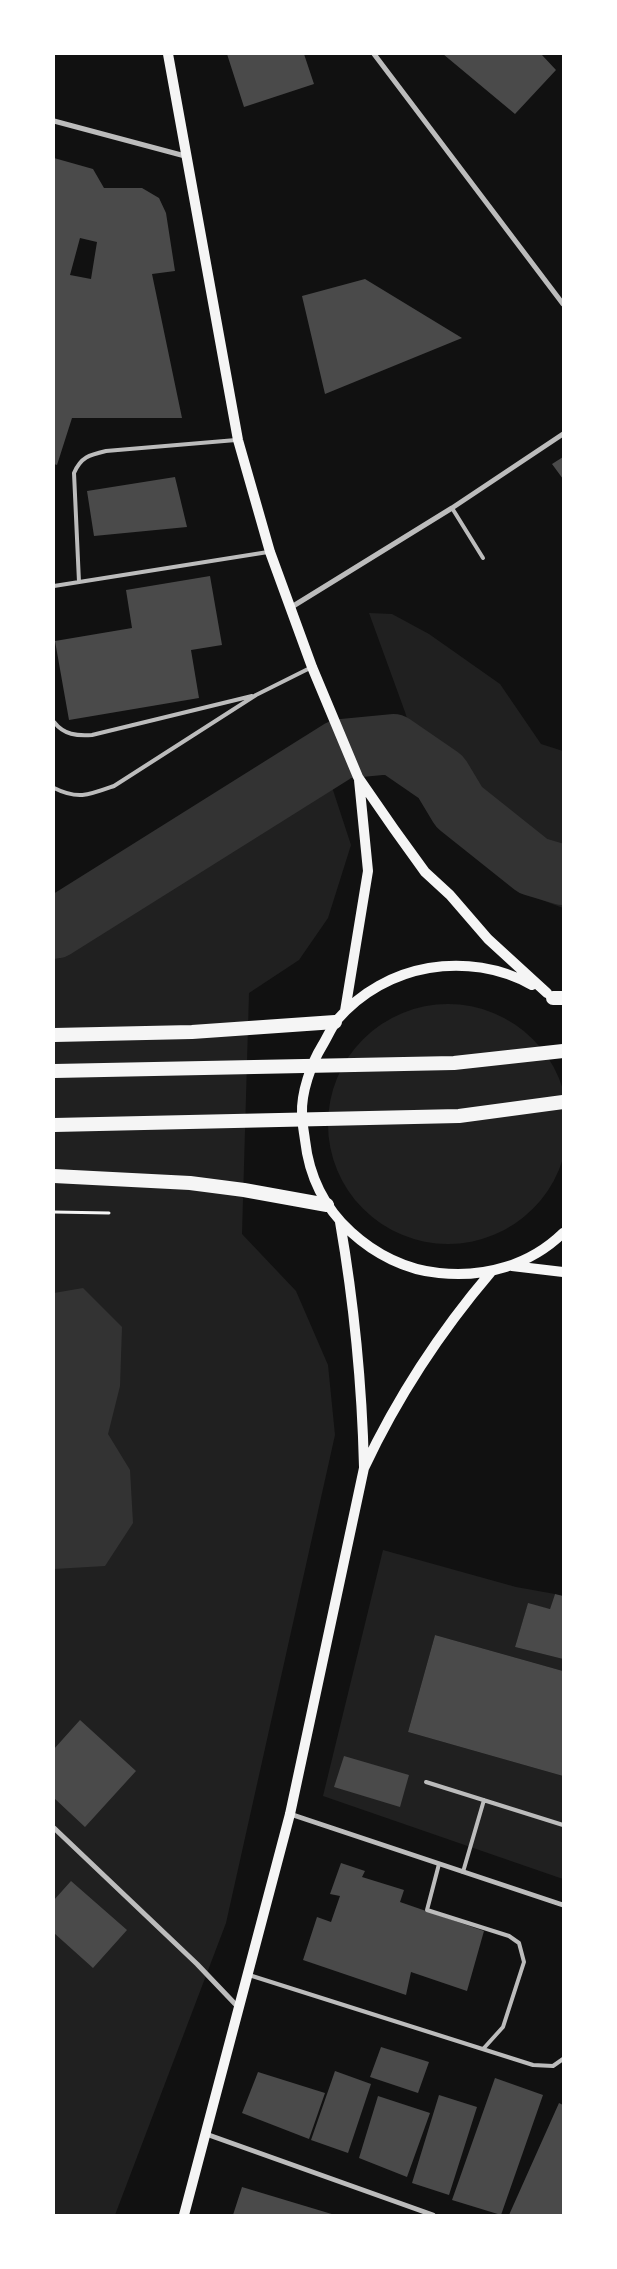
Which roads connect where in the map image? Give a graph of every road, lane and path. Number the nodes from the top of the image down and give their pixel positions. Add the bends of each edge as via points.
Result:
1 (168, 54) edge
2 (374, 54) edge
3 (54, 121) edge
4 (186, 156) junction
5 (563, 304) edge
6 (563, 434) edge
7 (238, 440) junction
8 (452, 508) junction
9 (270, 552) junction
10 (483, 558) dead end
11 (79, 582) junction
12 (54, 587) edge
13 (289, 608) junction
14 (312, 667) junction
15 (256, 695) junction
16 (54, 722) edge
17 (358, 776) junction
18 (54, 788) edge
19 (557, 999) edge
20 (345, 1011) junction
21 (335, 1022) junction
22 (54, 1034) edge
23 (563, 1051) edge
24 (54, 1071) edge
25 (563, 1102) edge
26 (54, 1124) edge
27 (54, 1176) edge
28 (327, 1205) junction
29 (54, 1212) edge
30 (109, 1213) dead end
31 (340, 1222) junction
32 (563, 1233) edge
33 (511, 1266) junction
34 (491, 1272) junction
35 (563, 1272) edge
36 (364, 1468) junction
37 (426, 1782) dead end
38 (484, 1800) junction
39 (290, 1814) junction
40 (563, 1825) edge
41 (54, 1828) edge
42 (440, 1864) junction
43 (463, 1872) junction
44 (563, 1905) edge
45 (248, 1975) junction
46 (239, 2008) junction
47 (484, 2048) junction
48 (563, 2059) edge
49 (206, 2134) junction
50 (184, 2215) edge
51 (433, 2215) edge

1 - 4 main road
2 - 5 street
3 - 4 street
4 - 7 main road
6 - 8 street
7 - 9 main road
7 - 11 lane via 106,451 82,459 74,473
8 - 10 lane
8 - 13 street
9 - 11 lane
9 - 13 main road
11 - 12 lane
13 - 14 main road
14 - 15 lane
14 - 17 main road
15 - 16 lane via 92,735 75,736
15 - 18 lane via 114,786 92,794 69,796
17 - 19 main road via 426,872 488,939
17 - 20 main road via 368,871
19 - 20 main road via 515,976 488,968 443,965 407,973 374,989
20 - 21 main road
21 - 22 highway via 192,1032
21 - 28 main road via 311,1064 301,1112 307,1160
23 - 24 highway via 454,1063
25 - 26 highway via 459,1116
27 - 28 highway via 190,1183
28 - 31 main road
29 - 30 path
31 - 34 main road via 364,1244 393,1261 425,1272 458,1275
31 - 36 main road via 360,1362
32 - 33 main road via 550,1245
33 - 34 main road
33 - 35 main road
34 - 36 main road via 460,1308 417,1369
36 - 39 main road
37 - 38 lane
38 - 40 lane
38 - 43 lane
39 - 42 street
39 - 45 main road
41 - 46 street
42 - 43 street
42 - 47 lane via 427,1910 509,1936 520,1943 524,1962 503,2027
43 - 44 street
45 - 46 main road
45 - 47 lane
46 - 49 main road
47 - 48 lane via 533,2065 553,2066
49 - 50 main road
49 - 51 street

